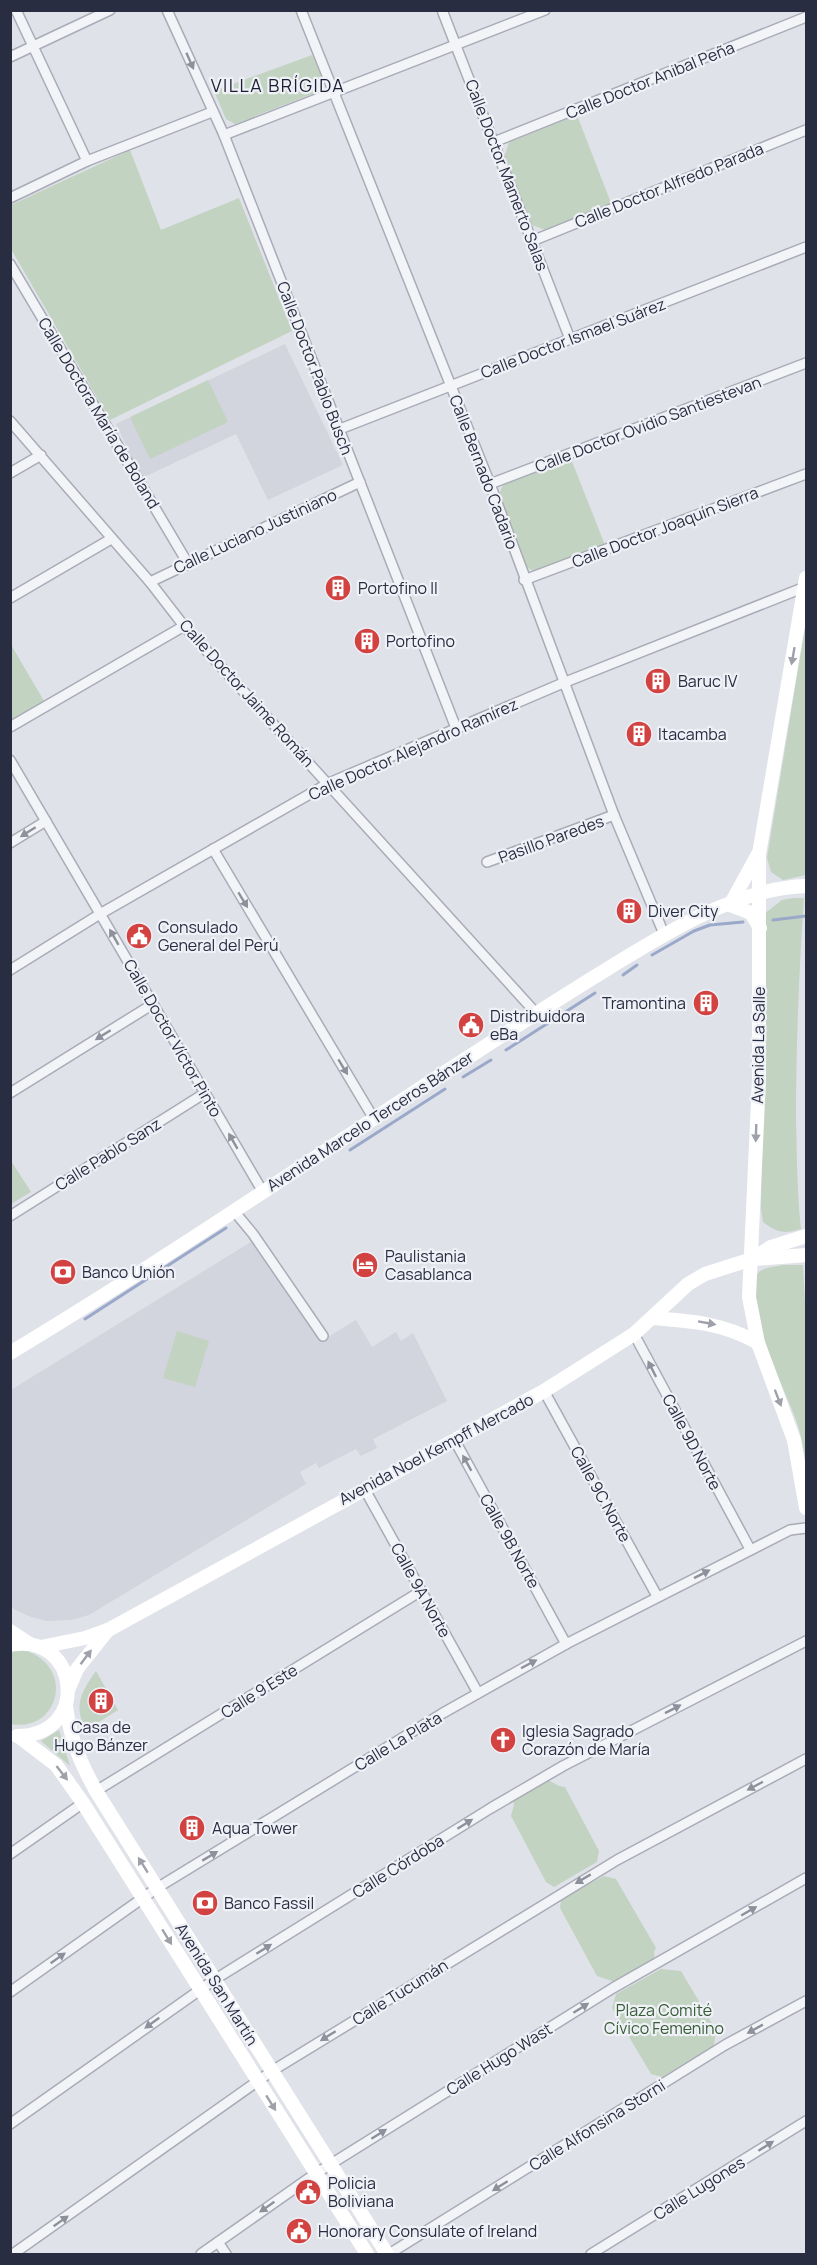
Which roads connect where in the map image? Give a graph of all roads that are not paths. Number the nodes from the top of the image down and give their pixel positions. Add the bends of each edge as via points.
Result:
1 (16, 10) edge
2 (110, 10) edge
3 (167, 10) edge
4 (301, 10) edge
5 (442, 10) edge
6 (545, 10) edge
7 (807, 17) edge
8 (32, 45) junction
9 (456, 46) junction
10 (10, 57) edge
11 (334, 93) junction
12 (212, 112) junction
13 (807, 130) edge
14 (224, 135) junction
15 (494, 142) junction
16 (87, 160) junction
17 (10, 198) edge
18 (532, 241) junction
19 (807, 246) edge
20 (10, 264) edge
21 (570, 339) junction
22 (807, 363) edge
23 (451, 386) junction
24 (10, 422) edge
25 (340, 429) junction
26 (42, 455) junction
27 (10, 473) edge
28 (807, 474) edge
29 (360, 482) junction
30 (490, 484) junction
31 (111, 539) junction
32 (187, 562) junction
33 (525, 580) junction
34 (150, 582) junction
35 (806, 582) edge
36 (10, 598) edge
37 (184, 626) junction
38 (563, 683) junction
39 (10, 727) edge
40 (456, 728) junction
41 (10, 760) edge
42 (329, 783) junction
43 (614, 815) junction
44 (46, 821) junction
45 (10, 843) edge
46 (213, 849) junction
47 (759, 854) junction
48 (487, 862) dead end
49 (806, 886) edge
50 (760, 893) junction
51 (730, 905) junction
52 (100, 914) junction
53 (760, 928) junction
54 (664, 934) junction
55 (10, 970) edge
56 (153, 1004) junction
57 (536, 1013) junction
58 (10, 1093) edge
59 (205, 1093) junction
60 (374, 1119) junction
61 (263, 1192) junction
62 (234, 1211) junction
63 (10, 1216) edge
64 (800, 1238) edge
65 (802, 1256) edge
66 (752, 1258) junction
67 (652, 1318) junction
68 (634, 1334) junction
69 (323, 1336) dead end
70 (758, 1343) junction
71 (10, 1353) edge
72 (544, 1391) junction
73 (454, 1439) junction
74 (364, 1488) junction
75 (807, 1508) edge
76 (807, 1528) edge
77 (750, 1549) junction
78 (421, 1591) junction
79 (657, 1596) junction
80 (110, 1629) junction
81 (10, 1631) edge
82 (807, 1641) edge
83 (566, 1644) junction
84 (10, 1646) edge
85 (36, 1646) junction
86 (69, 1690) junction
87 (478, 1693) junction
88 (66, 1706) junction
89 (14, 1735) edge
90 (807, 1759) edge
91 (96, 1791) junction
92 (83, 1803) junction
93 (10, 1854) edge
94 (807, 1878) edge
95 (158, 1888) junction
96 (143, 1898) junction
97 (214, 1980) junction
98 (200, 1989) junction
99 (10, 1992) edge
100 (807, 2001) edge
101 (272, 2071) junction
102 (258, 2080) junction
103 (807, 2121) edge
104 (10, 2124) edge
105 (330, 2164) junction
106 (315, 2174) junction
107 (218, 2242) junction
108 (13, 2254) edge
109 (201, 2254) edge
110 (226, 2254) edge
111 (367, 2254) edge
112 (388, 2254) edge
113 (591, 2254) edge

1 - 8 street
2 - 8 street
3 -> 12 street, Calle Doctor Pablo Busch
4 - 11 street, Calle Bernado Cadario
5 - 9 street, Calle Doctor Mamerto Salas
6 - 9 street
7 - 15 street, Calle Doctor Anibal Peña
8 - 10 street
8 - 16 street
9 - 11 street
9 - 15 street, Calle Doctor Mamerto Salas
11 - 14 street
11 - 23 street, Calle Bernado Cadario
12 - 14 street, Calle Doctor Pablo Busch
12 - 16 street
13 - 18 street, Calle Doctor Alfredo Parada
14 - 25 street, Calle Doctor Pablo Busch
15 - 18 street, Calle Doctor Mamerto Salas
16 - 17 street
18 - 21 street, Calle Doctor Mamerto Salas
19 - 21 street, Calle Doctor Ismael Suárez
20 - 32 street, Calle Doctora María de Boland
21 - 23 street, Calle Doctor Ismael Suárez
22 - 30 street, Calle Doctor Ovidio Santiestevan
23 - 25 street, Calle Doctor Ismael Suárez
23 - 30 street, Calle Bernado Cadario
24 - 26 street, Calle Doctor Jaime Román
25 - 29 street, Calle Doctor Pablo Busch
26 - 27 street
26 - 31 street, Calle Doctor Jaime Román
28 - 33 street, Calle Doctor Joaquín Sierra
29 - 32 street, Calle Luciano Justiniano
29 - 40 street, Calle Doctor Pablo Busch
30 - 33 street, Calle Bernado Cadario
31 - 34 street, Calle Doctor Jaime Román
31 - 36 street
32 - 34 street, Calle Luciano Justiniano
33 - 38 street, Calle Bernado Cadario
34 - 37 street, Calle Doctor Jaime Román
35 - 38 street, Calle Doctor Alejandro Ramírez
35 -> 47 main road, Avenida La Salle
37 - 39 street
37 - 42 street, Calle Doctor Jaime Román
38 - 40 street, Calle Doctor Alejandro Ramírez
38 - 43 street, Calle Bernado Cadario
40 - 42 street, Calle Doctor Alejandro Ramírez
41 - 44 street, Calle Doctor Víctor Pinto
42 - 46 street, Calle Doctor Alejandro Ramírez
42 - 57 street, Calle Doctor Jaime Román
43 - 48 street, Pasillo Paredes
43 - 54 street, Calle Bernado Cadario
44 -> 45 street
44 - 52 street, Calle Doctor Víctor Pinto
46 - 52 street, Calle Doctor Alejandro Ramírez
46 -> 60 street
47 - 50 main road, Avenida La Salle
47 - 51 main road
49 - 50 main road, Avenida Marcelo Terceros Bánzer
50 - 51 main road, Avenida Marcelo Terceros Bánzer
50 - 53 main road, Avenida La Salle
51 - 53 main road via 751,913
51 - 54 main road, Avenida Marcelo Terceros Bánzer
52 - 55 street, Calle Doctor Alejandro Ramírez
56 -> 52 street, Calle Doctor Víctor Pinto
53 -> 66 main road, Avenida La Salle
54 - 57 main road, Avenida Marcelo Terceros Bánzer
56 -> 58 street
56 - 59 street, Calle Doctor Víctor Pinto
57 - 60 main road, Avenida Marcelo Terceros Bánzer
61 -> 59 street, Calle Doctor Víctor Pinto
59 - 63 street, Calle Pablo Sanz
60 - 61 main road, Avenida Marcelo Terceros Bánzer
61 - 62 main road, Avenida Marcelo Terceros Bánzer
62 - 69 street
62 - 71 main road, Avenida Marcelo Terceros Bánzer
64 - 66 main road, Avenida Noel Kempff Mercado
65 - 66 main road, Avenida Noel Kempff Mercado
66 - 67 main road, Avenida Noel Kempff Mercado via 688,1284
66 - 70 main road, Avenida La Salle via 749,1297
67 - 68 main road, Avenida Noel Kempff Mercado
67 -> 70 main road via 710,1323
68 - 72 main road, Avenida Noel Kempff Mercado
77 -> 68 street, Calle 9D Norte
70 -> 75 main road, Avenida La Salle via 794,1440
72 - 73 main road, Avenida Noel Kempff Mercado
72 - 79 street, Calle 9C Norte
73 - 74 main road, Avenida Noel Kempff Mercado
83 -> 73 street, Calle 9B Norte
74 - 78 street, Calle 9A Norte
74 - 80 main road, Avenida Noel Kempff Mercado
76 - 77 street, Calle La Plata via 790,1530
79 -> 77 street, Calle La Plata
78 - 87 street, Calle 9A Norte
78 - 91 street, Calle 9 Este
79 - 83 street, Calle La Plata
80 - 85 main road, Avenida Noel Kempff Mercado via 85,1638
86 -> 80 main road, Avenida Noel Kempff Mercado via 77,1669
81 - 85 main road
97 -> 82 street, Calle Córdoba via 563,1766
87 -> 83 street, Calle La Plata
84 - 85 main road, Avenida Noel Kempff Mercado
85 - 86 main road via 61,1665
86 - 88 main road, Avenida Noel Kempff Mercado
95 -> 87 street, Calle La Plata
88 - 89 main road via 47,1730
88 - 91 main road, Avenida San Martín via 69,1731
89 -> 92 main road, Avenida San Martín via 56,1765
90 -> 101 street, Calle Tucumán via 617,1860
95 -> 91 main road, Avenida San Martín
92 - 93 street
92 - 96 main road, Avenida San Martín
105 -> 94 street, Calle Hugo Wast via 613,1988
95 - 96 street, Calle La Plata
95 - 97 main road, Avenida San Martín
96 -> 98 main road, Avenida San Martín
99 -> 96 street, Calle La Plata
97 - 98 street, Calle Córdoba
97 - 101 main road, Avenida San Martín
98 - 102 main road, Avenida San Martín
98 -> 104 street, Calle Córdoba
100 -> 112 street, Calle Alfonsina Storni via 725,2045
101 - 102 street, Calle Tucumán
101 - 105 main road, Avenida San Martín
102 -> 106 main road, Avenida San Martín
108 -> 102 street, Calle Tucumán
113 -> 103 street, Calle Lugones
105 - 106 street, Calle Hugo Wast
105 - 112 main road, Avenida San Martín
106 -> 107 street, Calle Hugo Wast
106 - 111 main road, Avenida San Martín
107 - 109 street, Calle Hugo Wast
107 - 110 street

